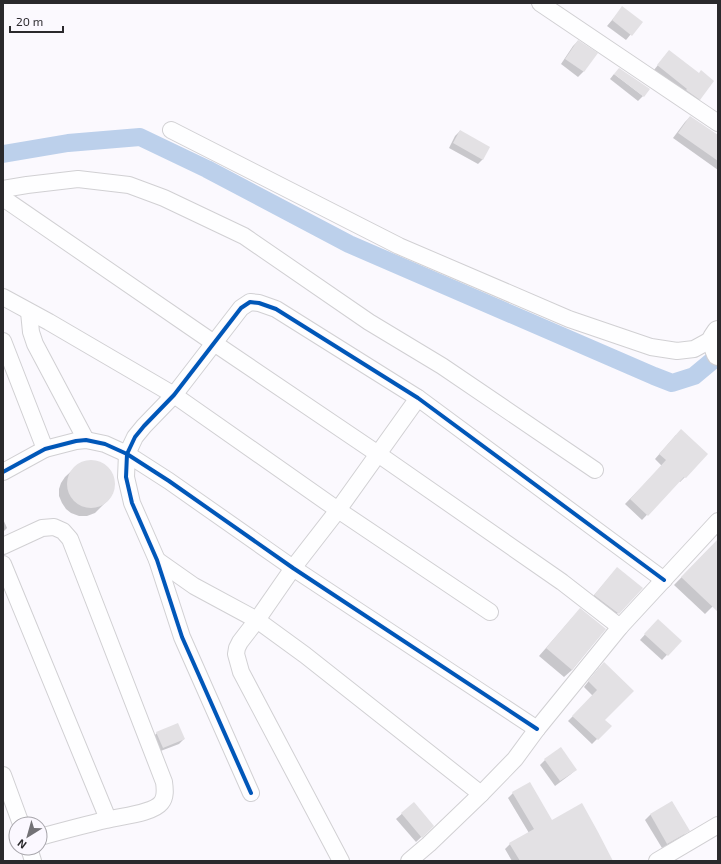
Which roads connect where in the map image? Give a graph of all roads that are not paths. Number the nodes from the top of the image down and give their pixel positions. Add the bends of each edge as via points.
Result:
1 (540, 3) edge
2 (718, 123) edge
3 (171, 130) dead end
4 (3, 189) edge
5 (3, 198) edge
6 (3, 297) edge
7 (29, 312) junction
8 (3, 341) edge
9 (214, 343) junction
10 (716, 343) edge
11 (174, 395) junction
12 (418, 398) junction
13 (86, 440) junction
14 (45, 449) junction
15 (126, 454) junction
16 (378, 454) junction
17 (595, 470) dead end
18 (3, 472) edge
19 (338, 510) junction
20 (718, 521) edge
21 (3, 546) edge
22 (156, 560) junction
23 (3, 564) edge
24 (293, 568) junction
25 (664, 580) junction
26 (490, 612) dead end
27 (257, 620) junction
28 (620, 628) junction
29 (538, 729) junction
30 (3, 775) edge
31 (251, 793) dead end
32 (481, 794) junction
33 (18, 816) edge
34 (108, 819) junction
35 (718, 825) edge
36 (48, 835) edge
37 (341, 861) edge
38 (409, 861) edge
39 (657, 861) edge

1 - 2 street
3 - 10 street via 399,246 569,319 651,348 678,351
4 - 17 street via 78,179 129,185 238,232 369,322 442,366
5 - 9 street
6 - 7 street
7 - 11 street
7 - 13 street via 35,344
8 - 14 street
9 - 11 street
9 - 12 street via 241,308 250,302 259,303 276,309
9 - 16 street
11 - 15 street via 144,426
11 - 19 street
12 - 16 street
12 - 25 street
13 - 14 street
13 - 15 street via 104,444
14 - 18 street
15 - 22 street via 126,477 132,503
15 - 24 street
16 - 19 street
16 - 28 street via 562,582
19 - 24 street
19 - 26 street
20 - 25 street
21 - 34 street via 42,528 54,527 70,539 164,782 164,797 161,803 151,810
22 - 27 street via 194,586
22 - 31 street via 182,637
23 - 34 street
24 - 27 street
24 - 29 street
25 - 28 street
27 - 32 street via 311,659
27 - 37 street via 237,648 241,672
28 - 29 street
29 - 32 street
30 - 33 street
32 - 38 street
34 - 36 street
35 - 39 street

